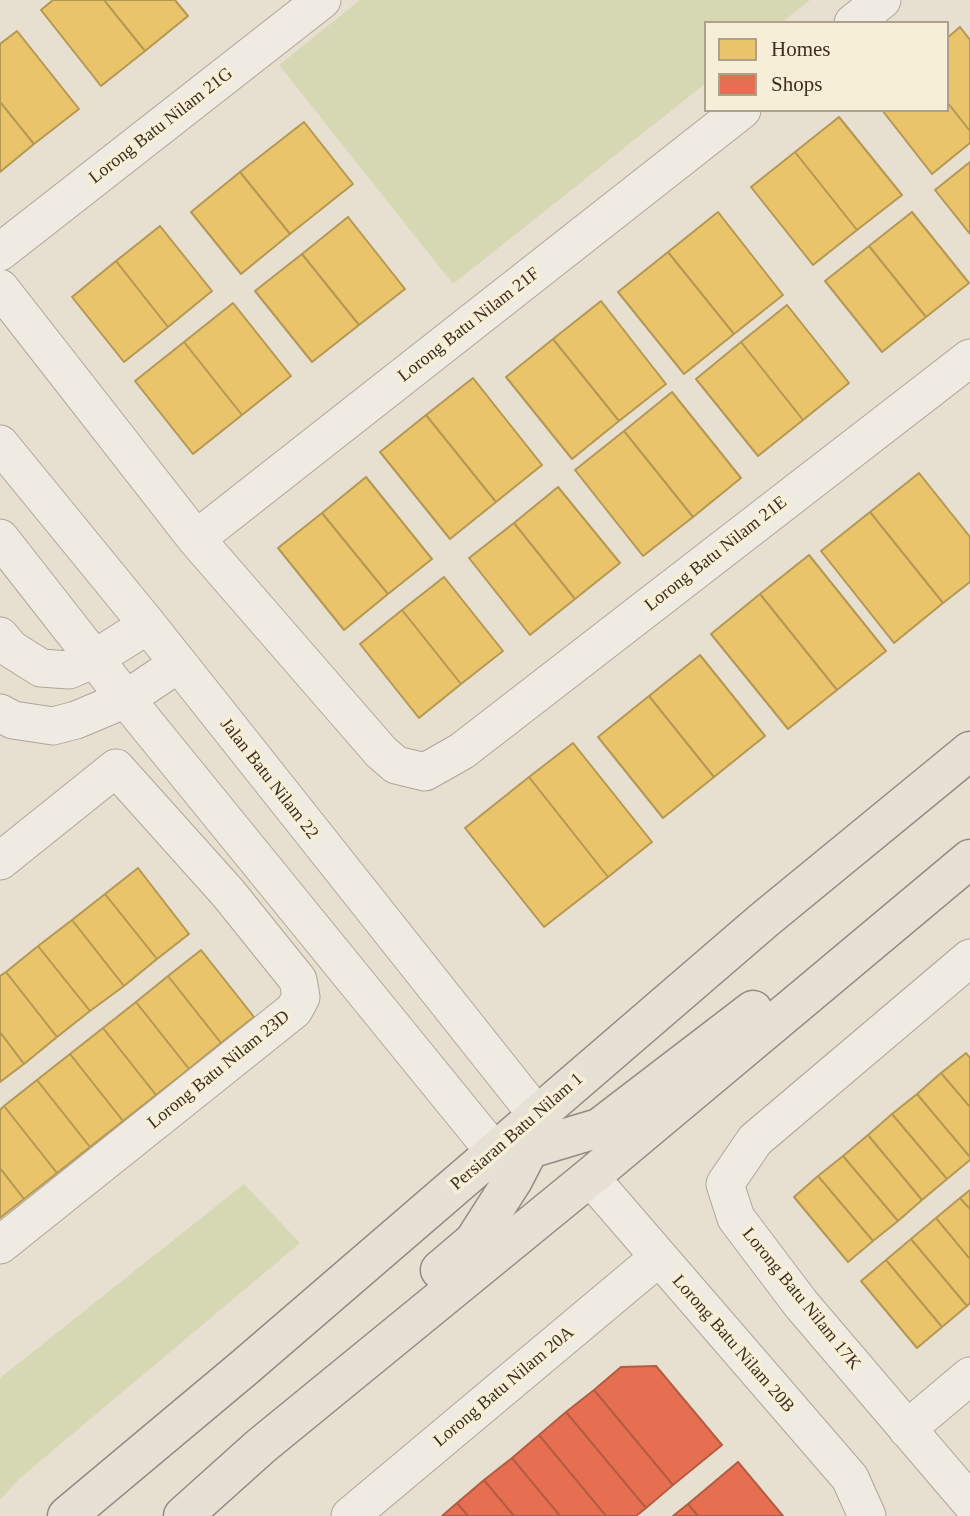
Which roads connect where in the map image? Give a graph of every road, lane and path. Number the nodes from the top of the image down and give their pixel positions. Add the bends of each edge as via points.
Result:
1 (322, 0) edge
2 (882, 0) edge
3 (856, 21) edge
4 (739, 112) edge
5 (0, 252) edge
6 (0, 288) edge
7 (970, 358) edge
8 (2, 448) edge
9 (0, 538) edge
10 (196, 540) junction
11 (148, 625) junction
12 (0, 636) edge
13 (94, 659) junction
14 (178, 664) junction
15 (125, 699) junction
16 (0, 713) edge
17 (970, 751) edge
18 (970, 859) edge
19 (0, 861) edge
20 (866, 948) junction
21 (970, 958) edge
22 (520, 1139) junction
23 (590, 1177) junction
24 (0, 1245) edge
25 (659, 1258) junction
26 (970, 1376) edge
27 (907, 1429) junction
28 (261, 1446) junction
29 (970, 1502) edge
30 (67, 1516) edge
31 (183, 1516) edge
32 (351, 1516) edge
33 (867, 1516) edge

1 - 5 street, Lorong Batu Nilam 21G
2 - 3 street
4 - 10 street, Lorong Batu Nilam 21F
6 - 10 street, Lorong Batu Nilam 21E
7 - 10 street, Lorong Batu Nilam 21E via 462,751 425,772 396,765 381,752
8 - 11 street, Jalan Batu Nilam 22
9 - 13 street
11 - 13 street
11 - 14 street, Jalan Batu Nilam 22
12 - 13 street via 41,668 69,670
13 - 15 street
14 - 15 street
14 - 22 street, Jalan Batu Nilam 22
15 - 16 street via 53,726 13,720
15 - 22 street
17 - 22 main road, Persiaran Batu Nilam 1 via 764,920
18 - 20 main road
19 - 24 street, Lorong Batu Nilam 23D via 116,768 228,893 298,980 301,997 294,1010
20 - 22 main road via 799,975 598,1128
20 - 23 main road
21 - 27 street, Lorong Batu Nilam 17K via 755,1140 726,1184 736,1218 801,1304
22 - 28 main road via 513,1180 474,1241 296,1391
22 - 30 main road, Persiaran Batu Nilam 1
23 - 25 street, Lorong Batu Nilam 20B
23 - 28 main road
25 - 32 street, Lorong Batu Nilam 20A
25 - 33 street, Lorong Batu Nilam 20B via 850,1479
26 - 27 street
27 - 29 street, Lorong Batu Nilam 17K
28 - 31 main road

